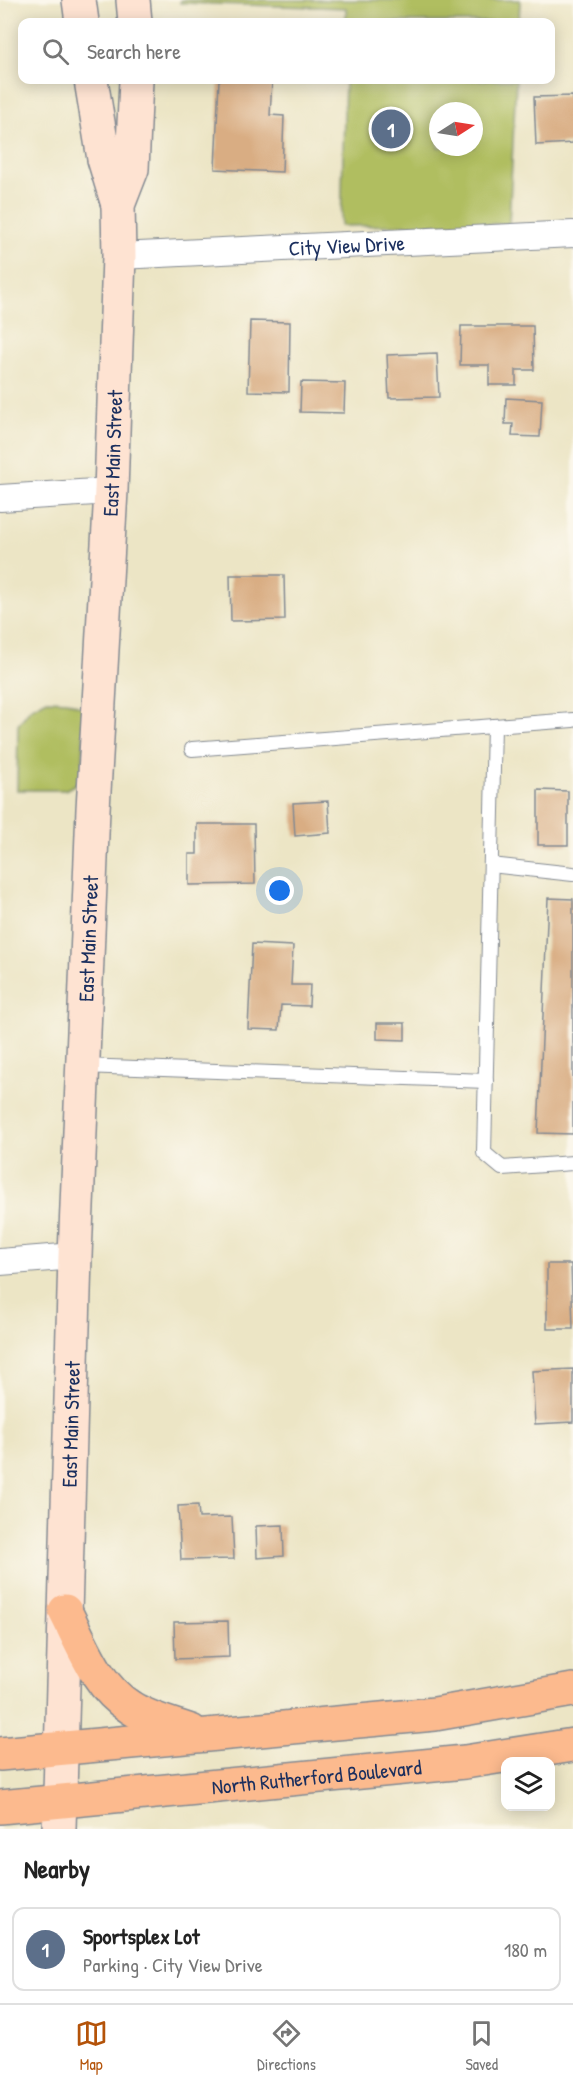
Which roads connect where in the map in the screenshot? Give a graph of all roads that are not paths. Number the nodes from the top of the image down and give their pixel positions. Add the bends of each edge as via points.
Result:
1 (79, 0) edge
2 (133, 0) edge
3 (81, 18) edge
4 (135, 18) edge
5 (92, 84) edge
6 (136, 84) edge
7 (118, 205) junction
8 (573, 234) edge
9 (119, 256) junction
10 (111, 491) junction
11 (0, 498) edge
12 (573, 720) edge
13 (494, 726) junction
14 (192, 749) dead end
15 (491, 865) junction
16 (573, 874) edge
17 (83, 1066) junction
18 (486, 1081) junction
19 (573, 1163) edge
20 (75, 1256) junction
21 (0, 1262) edge
22 (65, 1611) junction
23 (573, 1689) edge
24 (201, 1735) junction
25 (573, 1745) edge
26 (61, 1748) junction
27 (0, 1754) edge
28 (0, 1807) edge
29 (60, 1815) edge

1 - 3 street
2 - 4 street
5 - 7 street via 104,159
6 - 7 street, East Main Street via 132,169
7 - 9 street, East Main Street
8 - 9 street, City View Drive
9 - 10 street, East Main Street
10 - 11 street
10 - 17 street, East Main Street
12 - 13 lane
13 - 14 lane
13 - 15 lane
15 - 16 lane
15 - 18 lane
17 - 18 lane
17 - 20 street, East Main Street
18 - 19 lane via 484,1153 502,1168
20 - 21 street
20 - 22 street, East Main Street
22 - 24 main road via 99,1675 117,1698 143,1714
22 - 26 street, East Main Street
23 - 24 main road via 435,1714
24 - 26 main road
25 - 29 main road, North Rutherford Boulevard
26 - 27 main road
26 - 29 street, East Main Street
28 - 29 main road, North Rutherford Boulevard

